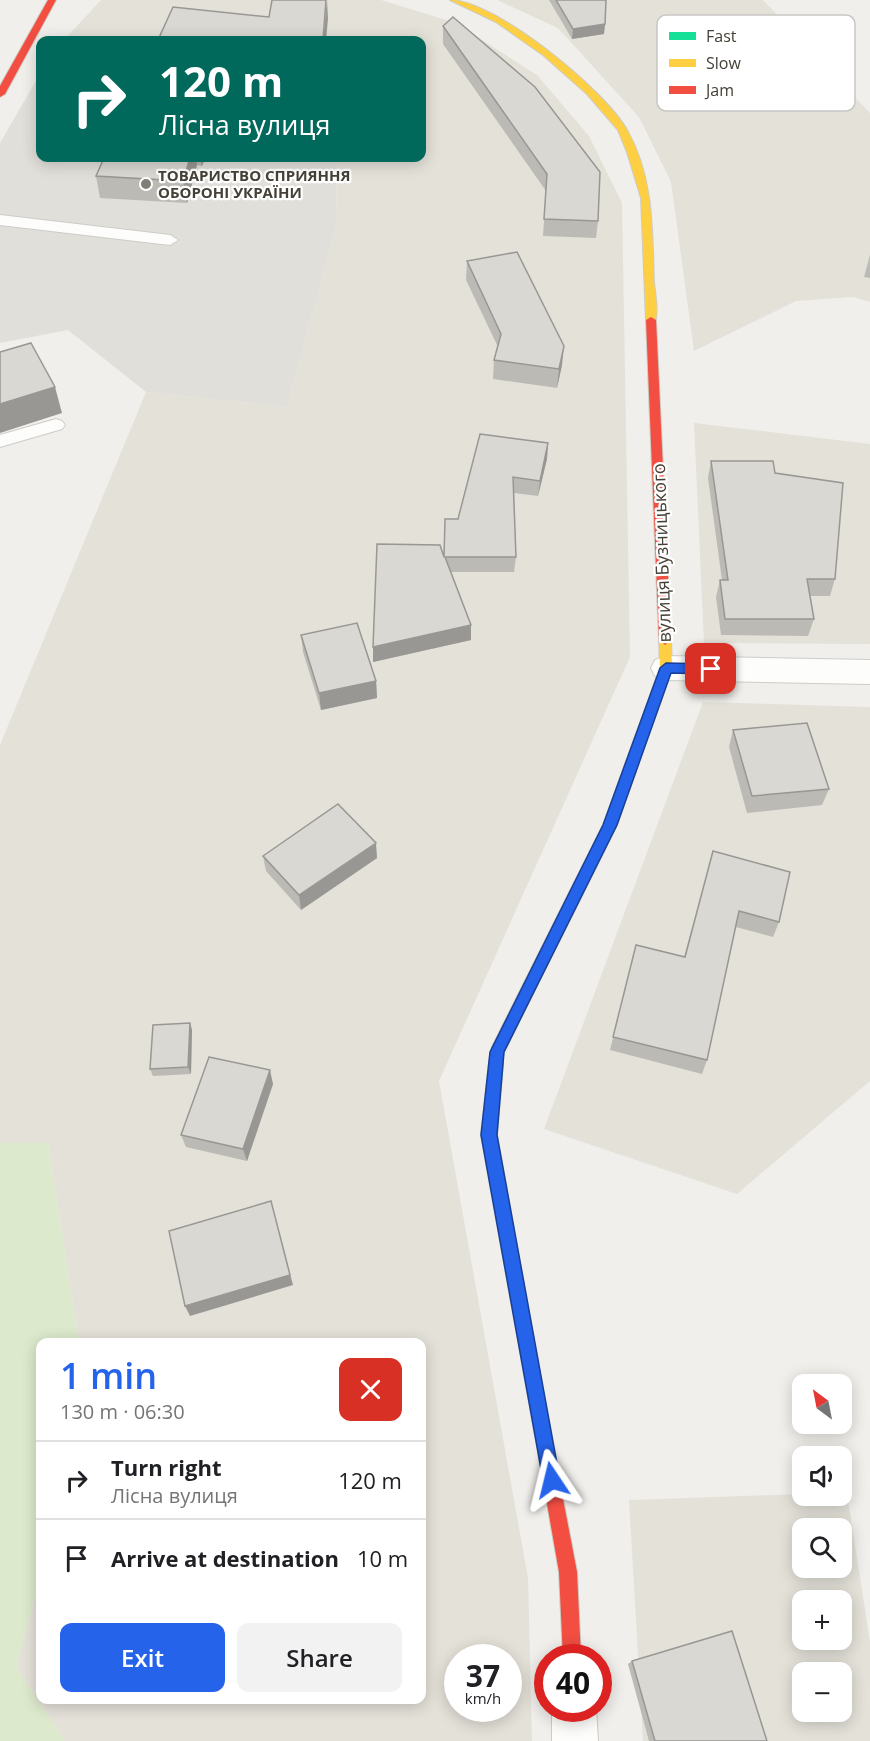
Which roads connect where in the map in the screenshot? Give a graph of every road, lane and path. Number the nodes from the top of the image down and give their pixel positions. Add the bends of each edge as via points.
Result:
1 (52, 0) edge
2 (454, 0) edge
3 (0, 94) edge
4 (0, 220) edge
5 (170, 240) dead end
6 (56, 425) dead end
7 (0, 441) edge
8 (666, 668) junction
9 (870, 672) edge
10 (571, 1644) edge
11 (574, 1722) edge
12 (575, 1741) edge

1 - 3 street
2 - 8 street, вулиця Бузницького via 469,4 515,31 579,79 624,130 646,198
4 - 5 lane
6 - 7 lane
8 - 9 street
8 - 10 street, вулиця Бузницького via 610,825 497,1052 490,1123 489,1135 568,1572
11 - 12 street

